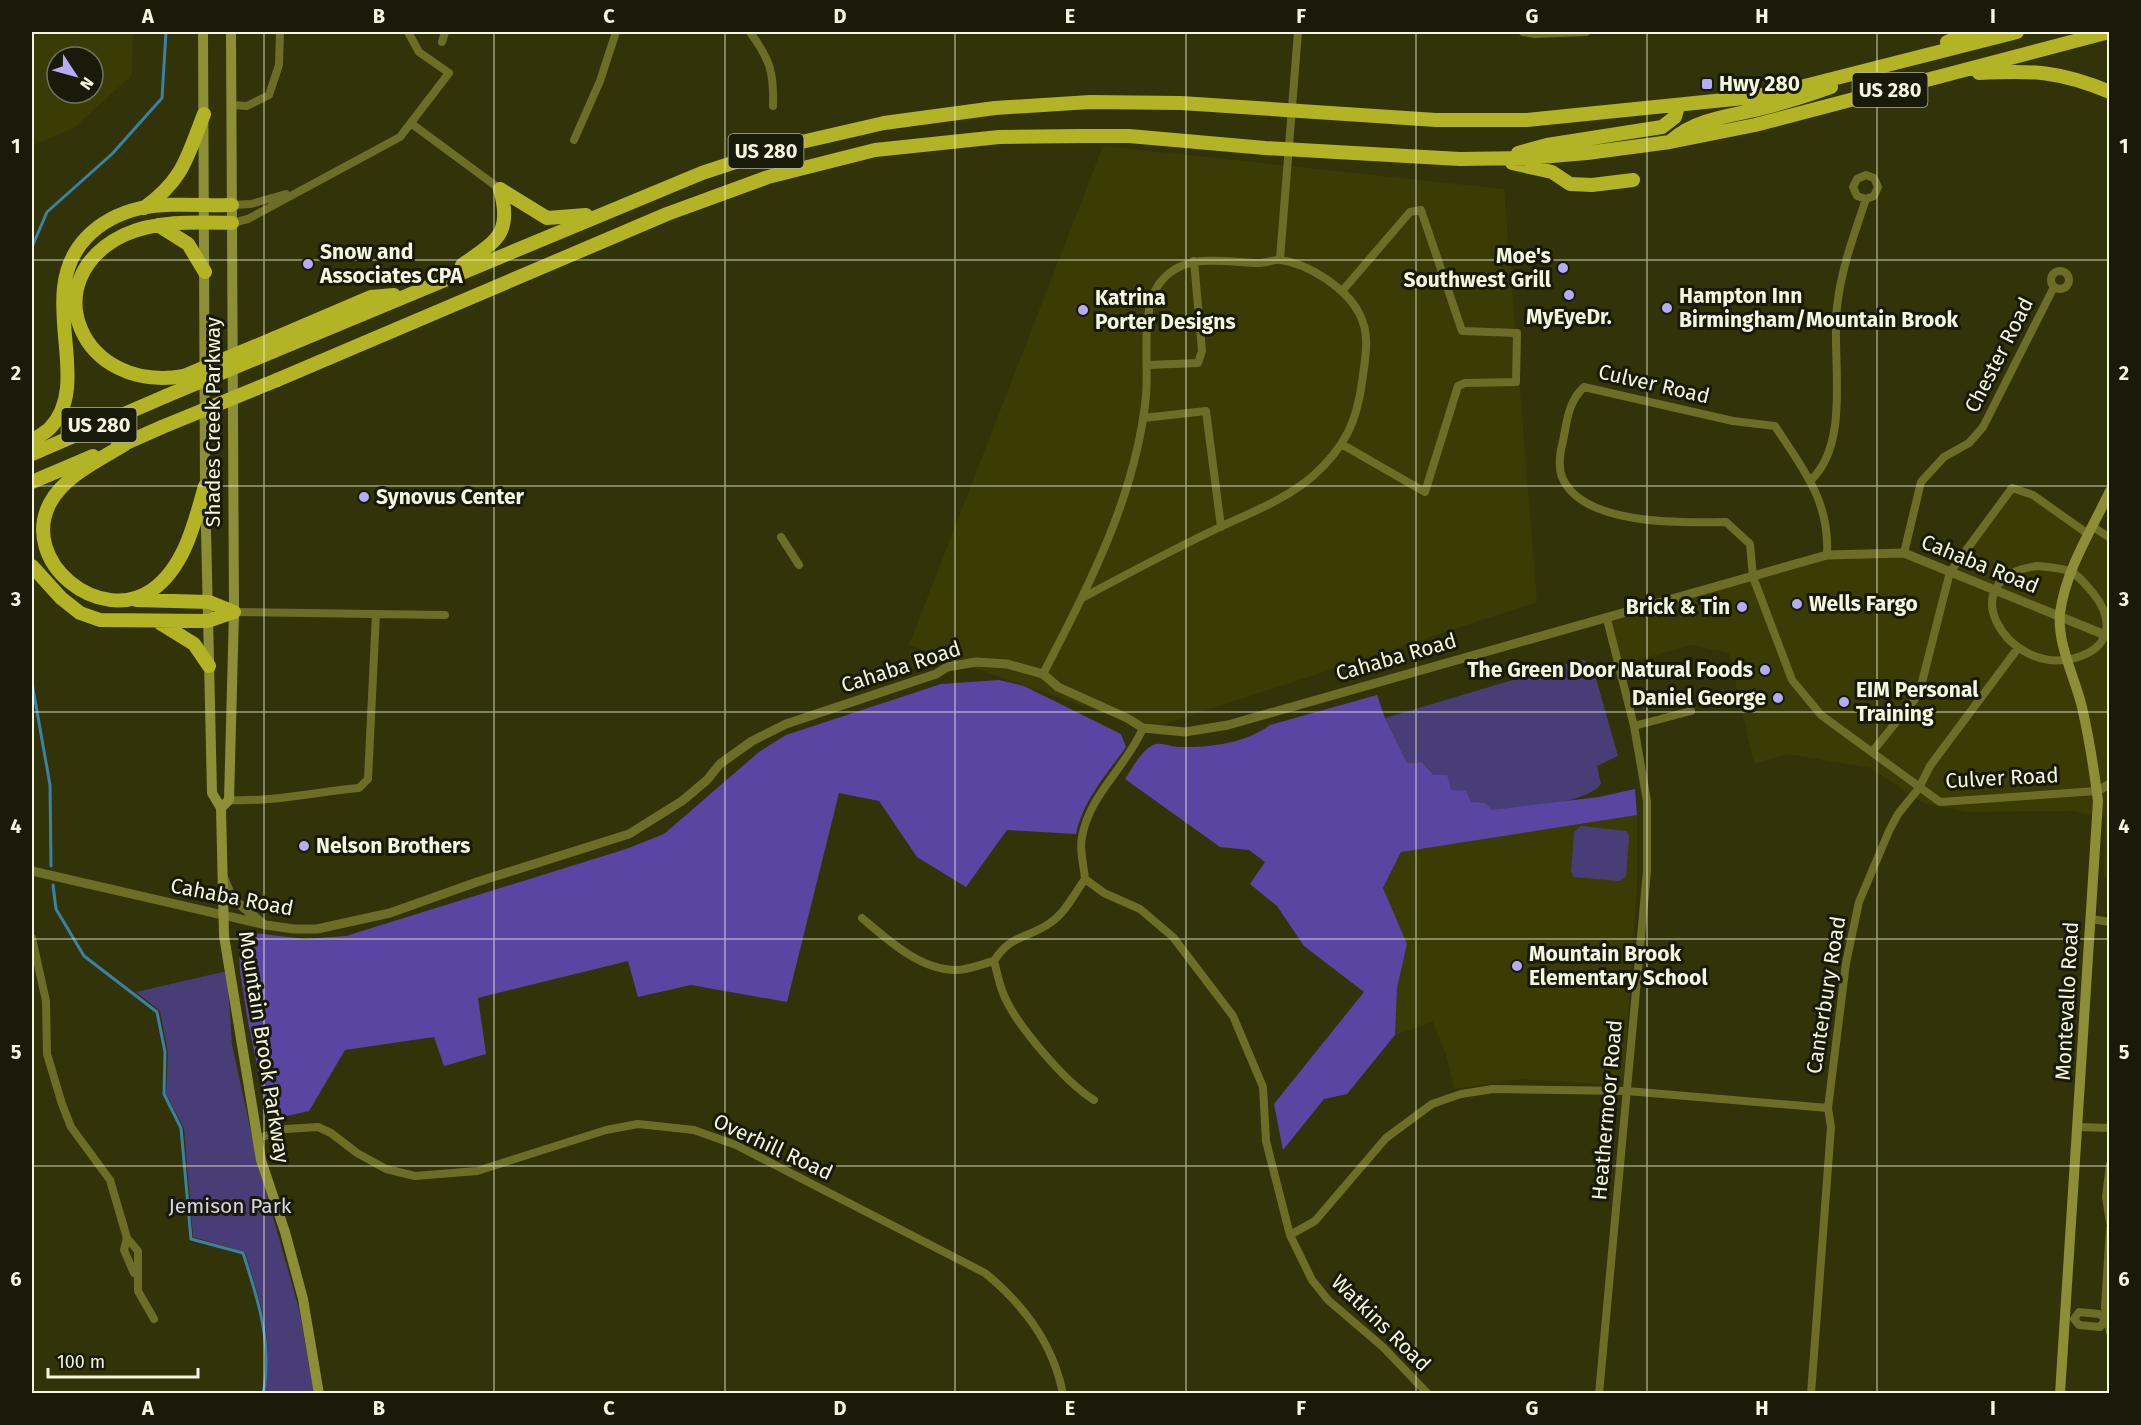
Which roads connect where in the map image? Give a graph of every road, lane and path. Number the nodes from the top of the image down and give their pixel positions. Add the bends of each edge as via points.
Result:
1 (203, 32) edge
2 (231, 32) edge
3 (280, 32) edge
4 (408, 32) edge
5 (445, 32) edge
6 (616, 32) edge
7 (750, 32) edge
8 (1298, 32) edge
9 (1523, 32) edge
10 (1586, 32) edge
11 (1972, 32) edge
12 (2017, 32) edge
13 (2109, 32) edge
14 (442, 42) dead end
15 (1896, 62) junction
16 (1950, 74) junction
17 (2109, 92) edge
18 (231, 105) junction
19 (773, 106) dead end
20 (1678, 106) junction
21 (1292, 110) junction
22 (204, 114) junction
23 (412, 124) junction
24 (574, 140) dead end
25 (1670, 142) junction
26 (1290, 148) junction
27 (1495, 158) junction
28 (1633, 180) dead end
29 (301, 189) junction
30 (500, 189) junction
31 (1866, 199) dead end
32 (232, 205) junction
33 (206, 206) junction
34 (144, 208) junction
35 (601, 213) junction
36 (206, 222) junction
37 (232, 223) junction
38 (158, 225) junction
39 (1280, 260) junction
40 (1194, 261) junction
41 (205, 272) junction
42 (443, 279) junction
43 (2054, 287) dead end
44 (1343, 290) junction
45 (274, 344) junction
46 (1148, 365) junction
47 (1143, 418) junction
48 (32, 441) edge
49 (125, 444) junction
50 (1343, 445) junction
51 (32, 454) edge
52 (1810, 480) junction
53 (32, 482) edge
54 (205, 486) junction
55 (2109, 491) edge
56 (1221, 527) junction
57 (2090, 530) junction
58 (781, 537) dead end
59 (2109, 538) edge
60 (1904, 553) junction
61 (1827, 555) junction
62 (799, 565) dead end
63 (32, 566) edge
64 (2070, 571) junction
65 (1950, 572) junction
66 (1753, 577) junction
67 (1995, 589) junction
68 (1084, 597) junction
69 (130, 599) junction
70 (209, 602) junction
71 (234, 612) junction
72 (376, 614) junction
73 (445, 615) dead end
74 (2060, 616) junction
75 (1607, 619) junction
76 (208, 621) junction
77 (158, 622) junction
78 (2107, 636) edge
79 (2018, 648) junction
80 (2067, 660) junction
81 (209, 666) junction
82 (1043, 674) junction
83 (1691, 711) dead end
84 (1634, 726) junction
85 (1143, 728) junction
86 (1872, 752) junction
87 (2109, 784) edge
88 (1919, 788) junction
89 (2097, 791) junction
90 (225, 804) junction
91 (32, 871) edge
92 (223, 874) junction
93 (1085, 879) junction
94 (224, 915) junction
95 (861, 918) dead end
96 (2091, 919) junction
97 (2109, 922) edge
98 (266, 925) junction
99 (32, 938) edge
100 (994, 961) junction
101 (1627, 1091) junction
102 (1094, 1100) dead end
103 (1828, 1108) junction
104 (2079, 1127) junction
105 (2109, 1128) edge
106 (259, 1138) junction
107 (2109, 1164) edge
108 (2109, 1223) edge
109 (2109, 1228) edge
110 (1290, 1235) junction
111 (127, 1238) junction
112 (136, 1276) junction
113 (154, 1319) dead end
114 (2070, 1319) junction
115 (2106, 1319) junction
116 (2109, 1332) edge
117 (319, 1394) edge
118 (1063, 1394) edge
119 (1428, 1394) edge
120 (1599, 1394) edge
121 (1811, 1394) edge
122 (2060, 1394) edge

1 - 22 main road, Shades Creek Parkway
2 - 18 main road, Shades Creek Parkway
3 - 18 street via 279,66 269,95 247,106
4 - 23 street via 419,52 449,73
5 - 14 street
6 - 24 street
7 - 19 street via 769,58
8 - 21 street
9 - 10 street
11 - 15 highway
12 - 15 highway, US 280
13 - 16 highway, US 280
15 - 20 highway, US 280 via 1781,92
15 - 25 highway via 1785,102 1701,122
16 - 17 highway via 2028,70 2055,73
16 - 25 highway, US 280 via 1755,125
18 - 32 main road, Shades Creek Parkway
20 - 21 highway, US 280 via 1475,121
20 - 27 highway via 1675,117 1662,127 1547,145
21 - 26 street
21 - 35 highway, US 280 via 1090,102 995,108 884,123 750,156
22 - 33 main road, Shades Creek Parkway
22 - 34 highway via 180,173 166,192
23 - 29 street via 400,137
23 - 30 street
25 - 27 highway, US 280 via 1578,154
26 - 27 highway, US 280
26 - 39 street
26 - 49 highway, US 280, bridge via 1129,136 999,137 875,150 768,177 677,210
27 - 28 highway via 1552,172 1570,184
29 - 32 street via 251,204
29 - 37 street via 248,219
30 - 35 highway via 547,218
30 - 42 highway via 506,221 503,232
31 - 52 street via 1846,260 1837,308 1838,387 1833,436 1821,471
32 - 33 highway
32 - 37 main road, Shades Creek Parkway
33 - 34 highway
33 - 36 main road, Shades Creek Parkway
34 - 48 highway via 96,226 78,246 65,270 64,403 50,428
35 - 42 highway, US 280
36 - 37 highway
36 - 38 highway
36 - 41 main road, Shades Creek Parkway
37 - 71 main road, Shades Creek Parkway
38 - 41 highway via 188,244
38 - 45 highway, bridge via 123,235 96,255 86,269 76,303 82,335 99,357 118,370 151,380 184,376
39 - 40 street
39 - 44 street via 1327,279
40 - 46 street via 1176,268 1153,294 1148,311
40 - 46 street via 1202,351 1198,363
41 - 54 main road, Shades Creek Parkway
42 - 45 highway, US 280 via 408,294 371,297
43 - 60 street, Chester Road via 1983,428 1969,443 1944,457 1921,482
44 - 50 street via 1360,314 1368,344 1359,405
44 - 50 street via 1410,212 1421,210 1462,331 1517,333 1516,381 1458,386 1425,492
45 - 51 highway, US 280, bridge
46 - 47 street
47 - 56 street via 1206,411
47 - 68 street via 1131,479
49 - 53 highway, US 280
49 - 69 highway via 60,489 49,505 44,536 54,568 68,583 97,598
50 - 56 street via 1312,477
52 - 61 street via 1822,504
52 - 66 street, Culver Road via 1774,426 1733,421 1584,387 1573,398 1560,453 1561,476 1570,490 1582,500 1626,519 1726,522 1750,544
54 - 69 highway via 191,535 172,569 153,590
54 - 70 main road, Shades Creek Parkway
55 - 57 main road
56 - 68 street
57 - 59 street
57 - 64 main road
57 - 65 street via 2021,489 2012,488
58 - 62 street
60 - 61 street, Cahaba Road
60 - 65 street, Cahaba Road
61 - 66 street, Cahaba Road
63 - 77 highway via 80,613 110,621
64 - 67 street via 2037,566 2016,569
64 - 74 main road
64 - 78 street via 2103,606
65 - 67 street, Cahaba Road
65 - 86 street via 1919,694
66 - 75 street, Cahaba Road
66 - 86 street, Culver Road via 1792,680 1821,715
67 - 74 street, Cahaba Road
67 - 79 street via 1991,606 1996,624
68 - 82 street
69 - 70 highway
70 - 71 highway
70 - 76 main road, Shades Creek Parkway
71 - 72 street
71 - 76 highway
71 - 90 main road, Shades Creek Parkway
72 - 73 street
72 - 90 street via 368,779 359,788
74 - 78 street, Cahaba Road
74 - 80 main road, Montevallo Road
75 - 84 street, Heathermoor Road
75 - 85 street, Cahaba Road via 1228,725 1185,732
76 - 77 highway
76 - 81 main road, Shades Creek Parkway
77 - 81 highway via 194,644
78 - 80 street via 2087,654
79 - 80 street via 2038,656
79 - 88 street, Canterbury Road via 1930,766
80 - 89 main road, Montevallo Road via 2082,706
81 - 90 main road, Shades Creek Parkway via 212,793
82 - 85 street, Cahaba Road via 1058,687
82 - 98 street, Cahaba Road via 1007,664 947,667 786,724 752,741 720,764 682,801 629,834 390,913 317,929
83 - 84 street
84 - 101 street, Heathermoor Road via 1647,801 1647,871
85 - 93 street via 1091,808 1081,839
86 - 88 street, Culver Road
87 - 89 street, Culver Road
88 - 89 street, Culver Road via 1940,802
88 - 103 street, Canterbury Road via 1889,831 1859,902 1846,963
89 - 96 main road, Montevallo Road
90 - 92 main road, Shades Creek Parkway
91 - 94 street, Cahaba Road
92 - 94 main road, Shades Creek Parkway
92 - 98 street via 232,898
93 - 100 street via 1060,915 1004,946
93 - 110 street, Watkins Road via 1104,893 1140,909 1173,937 1233,1016 1263,1087 1266,1141
94 - 98 street, Cahaba Road
94 - 106 main road, Mountain Brook Parkway via 224,936
95 - 100 street via 903,951 938,968 958,970
96 - 97 street
96 - 104 main road, Montevallo Road
99 - 111 street via 46,1001 47,1054 62,1104 71,1127 110,1180
100 - 102 street via 1003,994 1026,1031 1078,1091
101 - 103 street
101 - 110 street via 1493,1089 1432,1104 1386,1138 1315,1221
101 - 120 street, Heathermoor Road
103 - 121 street, Canterbury Road via 1831,1127
104 - 105 street
104 - 114 main road, Montevallo Road
106 - 117 main road, Mountain Brook Parkway via 261,1160 303,1299
106 - 118 street, Overhill Road via 286,1129 318,1127 386,1169 415,1176 477,1171 606,1130 638,1124 694,1130 736,1144 985,1273 1011,1294 1031,1318 1051,1354
107 - 108 street
109 - 115 street
110 - 119 street, Watkins Road via 1312,1280 1328,1300 1383,1347
111 - 112 street via 124,1250
111 - 112 street via 138,1251
112 - 113 street via 138,1291
114 - 115 street via 2079,1312 2099,1314
114 - 115 street via 2079,1325 2100,1327
114 - 122 main road, Montevallo Road
115 - 116 street

